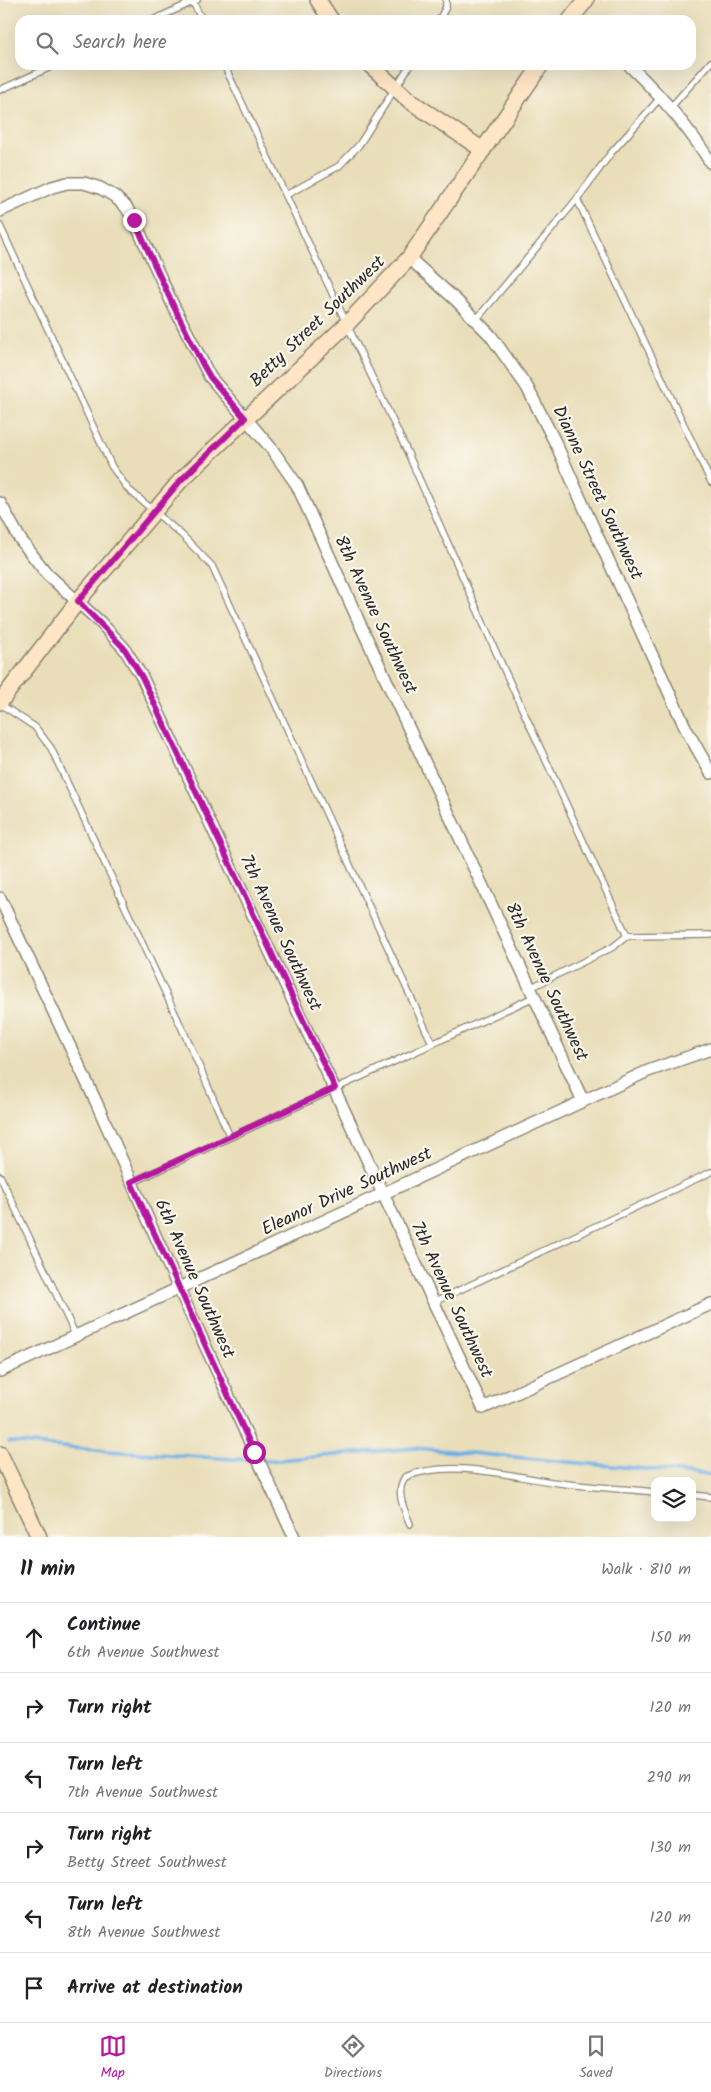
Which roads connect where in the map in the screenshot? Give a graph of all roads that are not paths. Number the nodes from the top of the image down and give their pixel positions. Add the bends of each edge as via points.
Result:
1 (318, 0) edge
2 (446, 0) edge
3 (586, 0) edge
4 (195, 1) edge
5 (164, 15) edge
6 (200, 15) edge
7 (328, 15) edge
8 (442, 15) edge
9 (574, 15) edge
10 (711, 62) edge
11 (44, 70) edge
12 (226, 70) edge
13 (375, 70) edge
14 (407, 70) edge
15 (538, 70) edge
16 (634, 70) edge
17 (395, 88) junction
18 (0, 90) edge
19 (662, 96) junction
20 (671, 107) junction
21 (483, 150) junction
22 (711, 163) edge
23 (286, 195) junction
24 (577, 199) junction
25 (0, 211) edge
26 (0, 226) edge
27 (409, 258) junction
28 (476, 320) junction
29 (346, 325) junction
30 (245, 418) junction
31 (711, 482) edge
32 (0, 503) edge
33 (153, 511) junction
34 (78, 601) junction
35 (0, 703) edge
36 (711, 773) edge
37 (0, 898) edge
38 (626, 936) junction
39 (711, 936) edge
40 (532, 992) junction
41 (432, 1043) junction
42 (711, 1049) edge
43 (335, 1088) junction
44 (583, 1101) junction
45 (230, 1137) junction
46 (711, 1172) edge
47 (0, 1176) edge
48 (131, 1182) junction
49 (382, 1195) junction
50 (179, 1289) junction
51 (434, 1302) junction
52 (711, 1304) edge
53 (76, 1336) junction
54 (0, 1372) edge
55 (3, 1459) edge
56 (651, 1492) edge
57 (696, 1495) edge
58 (711, 1496) edge
59 (410, 1524) dead end
60 (289, 1535) edge
61 (39, 1537) edge

1 - 7 street
2 - 8 lane
3 - 9 street
4 - 5 lane
4 - 6 lane
10 - 20 lane
11 - 18 lane
12 - 23 lane
13 - 17 street
14 - 17 lane
15 - 21 street, Betty Street Southwest
16 - 19 street
17 - 21 street
17 - 23 lane via 359,145 339,166
19 - 20 street
19 - 24 lane via 611,153
20 - 22 street
21 - 27 street, Betty Street Southwest
23 - 29 lane
24 - 28 lane
24 - 31 lane
25 - 30 street, 8th Avenue Southwest via 67,183 84,183 114,196 134,220 210,377
26 - 33 lane via 112,467 128,489
27 - 28 street, Dianne Street Southwest
27 - 29 street, Betty Street Southwest
28 - 36 street, Dianne Street Southwest via 527,387 686,729
29 - 30 street, Betty Street Southwest
29 - 38 lane via 406,449
30 - 33 street, Betty Street Southwest
30 - 40 street, 8th Avenue Southwest via 276,453 297,485
32 - 34 street, 7th Avenue Southwest via 20,539 46,574
33 - 34 street, Betty Street Southwest
33 - 41 lane via 184,536 212,566
34 - 35 street, Betty Street Southwest
34 - 43 street, 7th Avenue Southwest via 124,648 142,677
35 - 45 lane via 35,728 51,748
37 - 48 street, 6th Avenue Southwest
38 - 39 lane
38 - 40 lane via 613,947
40 - 41 lane
40 - 44 street, 8th Avenue Southwest
41 - 43 lane
42 - 44 street, Eleanor Drive Southwest via 648,1071
43 - 45 lane
43 - 49 street, 7th Avenue Southwest
44 - 49 street, Eleanor Drive Southwest
45 - 48 lane
46 - 51 lane
47 - 53 lane
48 - 50 street, 6th Avenue Southwest
49 - 50 street, Eleanor Drive Southwest
49 - 51 street, 7th Avenue Southwest
50 - 53 street, Eleanor Drive Southwest
50 - 60 street, 6th Avenue Southwest
51 - 52 street, 7th Avenue Southwest via 483,1408
53 - 54 street, Eleanor Drive Southwest
55 - 61 street
56 - 59 lane via 433,1469 405,1477 401,1484 400,1496
57 - 58 lane

